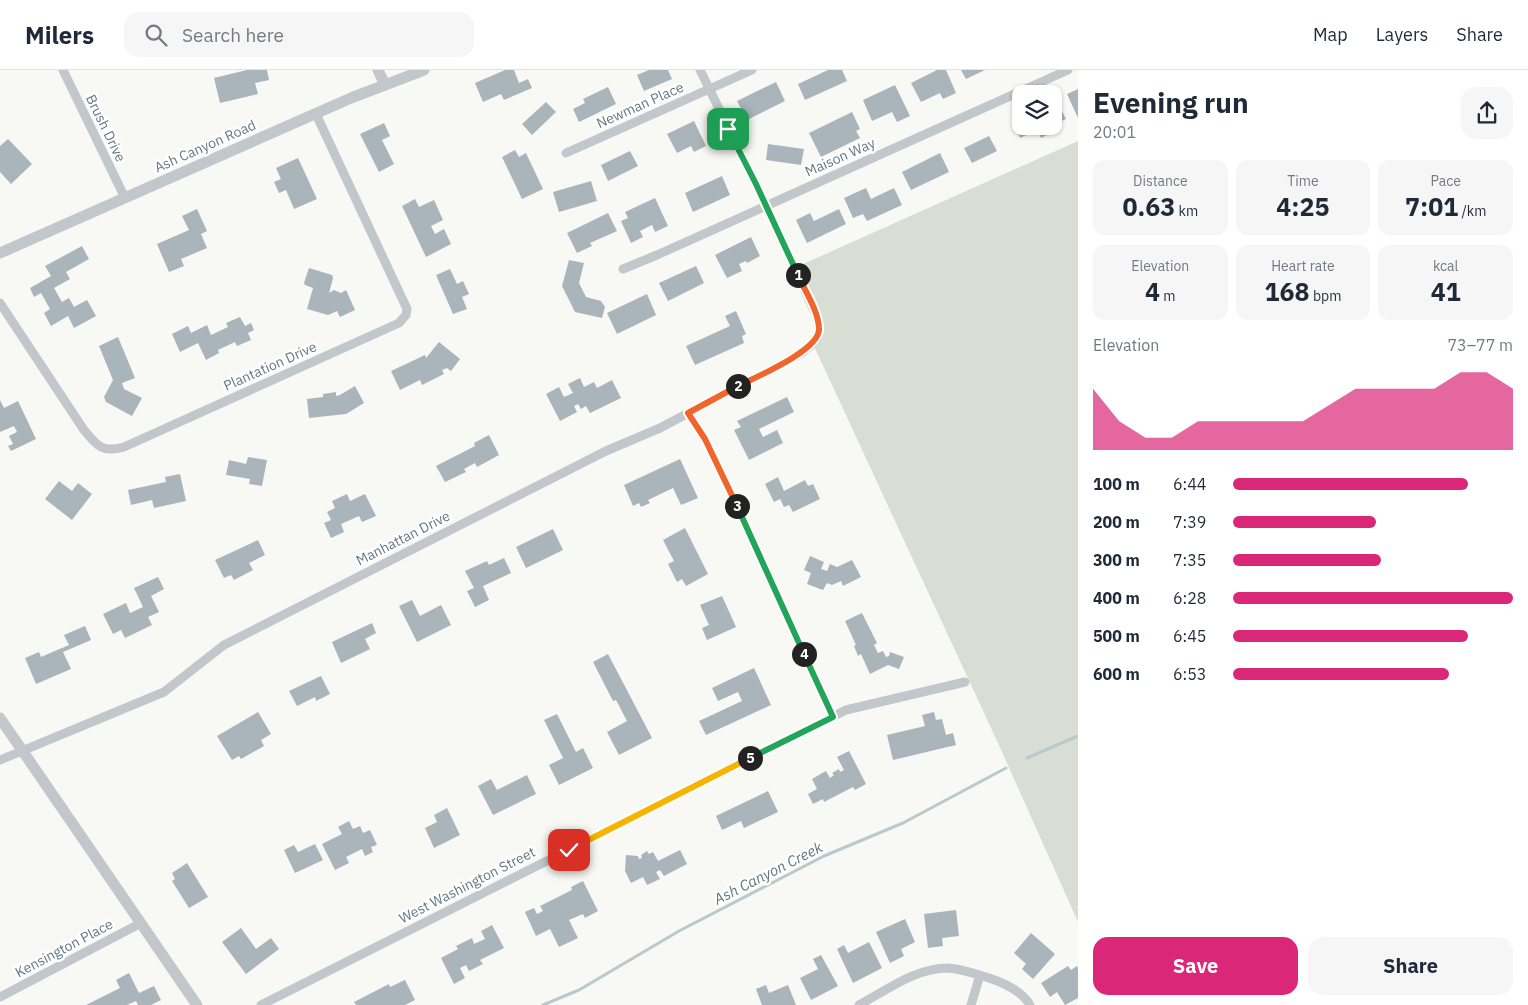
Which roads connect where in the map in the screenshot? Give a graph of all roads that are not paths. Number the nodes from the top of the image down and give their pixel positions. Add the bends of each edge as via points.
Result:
1 (63, 70) edge
2 (378, 70) edge
3 (424, 70) edge
4 (700, 70) edge
5 (752, 70) edge
6 (1068, 70) edge
7 (385, 86) junction
8 (710, 89) junction
9 (316, 114) junction
10 (566, 153) dead end
11 (125, 198) junction
12 (766, 206) junction
13 (0, 253) edge
14 (623, 268) dead end
15 (0, 303) edge
16 (688, 413) junction
17 (965, 682) dead end
18 (833, 717) junction
19 (0, 718) edge
20 (21, 750) junction
21 (0, 760) edge
22 (141, 923) junction
23 (980, 975) junction
24 (0, 997) edge
25 (197, 1005) edge
26 (261, 1005) edge
27 (860, 1005) edge
28 (971, 1005) edge
29 (1030, 1005) edge

1 - 11 street, Brush Drive
2 - 7 street
3 - 7 street, Ash Canyon Road
4 - 8 street
5 - 8 street, Newman Place
6 - 12 street, Maison Way
7 - 9 street, Ash Canyon Road
8 - 10 street, Newman Place
8 - 12 street
9 - 11 street, Ash Canyon Road
9 - 15 street, Plantation Drive via 407,308 399,323 110,451 95,444 84,430
11 - 13 street, Ash Canyon Road
12 - 14 street, Maison Way
12 - 16 street, Manhattan Drive via 816,315 820,330 817,338 802,353
16 - 18 street via 705,439
16 - 20 street, Manhattan Drive via 606,451 224,645 164,692
17 - 18 street, West Washington Street via 846,710
18 - 26 street, West Washington Street
19 - 20 street
20 - 21 street, Manhattan Drive
20 - 22 street
22 - 24 street, Kensington Place
22 - 25 street
23 - 27 street via 948,968 914,974
23 - 28 street
23 - 29 street via 1005,983

